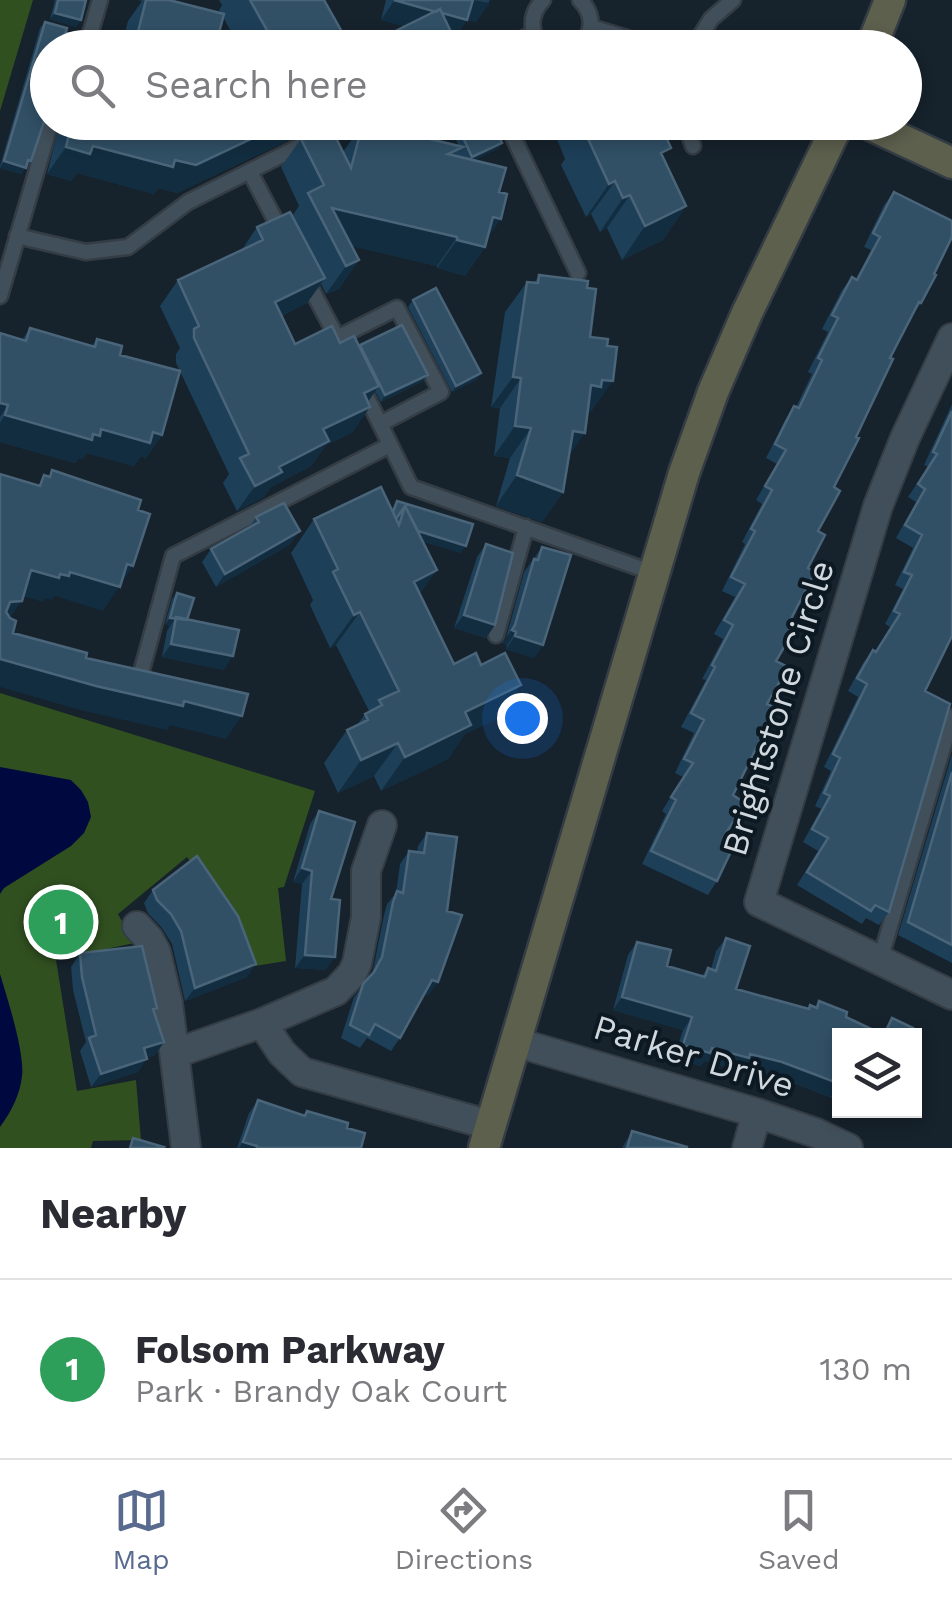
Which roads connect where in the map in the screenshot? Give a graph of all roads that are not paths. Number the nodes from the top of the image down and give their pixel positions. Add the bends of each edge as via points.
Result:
1 (100, 0) edge
2 (543, 0) edge
3 (580, 0) edge
4 (732, 0) edge
5 (890, 0) edge
6 (591, 28) joint
7 (91, 30) edge
8 (533, 30) edge
9 (598, 30) edge
10 (704, 30) edge
11 (878, 30) edge
12 (45, 140) edge
13 (313, 140) edge
14 (515, 140) edge
15 (691, 140) edge
16 (830, 140) edge
17 (904, 140) edge
18 (693, 146) dead end
19 (952, 162) edge
20 (250, 172) junction
21 (18, 236) junction
22 (293, 255) edge
23 (302, 272) edge
24 (578, 273) dead end
25 (0, 296) edge
26 (337, 338) junction
27 (949, 352) edge
28 (346, 356) edge
29 (354, 372) edge
30 (380, 424) junction
31 (390, 445) junction
32 (526, 527) junction
33 (654, 573) junction
34 (496, 635) edge
35 (124, 668) edge
36 (141, 673) junction
37 (160, 678) edge
38 (952, 717) edge
39 (382, 826) dead end
40 (137, 926) dead end
41 (880, 960) junction
42 (952, 995) edge
43 (262, 1023) junction
44 (515, 1042) junction
45 (176, 1054) junction
46 (757, 1113) junction
47 (487, 1137) edge
48 (186, 1148) edge
49 (747, 1148) edge
50 (848, 1148) edge

1 - 7 lane
2 - 8 lane
3 - 6 lane
4 - 10 lane
5 - 11 street
6 - 9 lane
12 - 21 lane
13 - 20 lane
14 - 24 lane
15 - 18 lane
16 - 33 street via 712,392
17 - 19 street
20 - 21 lane via 188,202 128,247 86,252
20 - 22 lane
21 - 25 lane
23 - 26 lane
26 - 28 lane
26 - 30 lane via 396,308 441,392
27 - 41 street, Brightstone Circle via 878,506 759,902
29 - 30 lane
30 - 31 lane
31 - 32 lane via 411,487
31 - 36 lane via 173,556
32 - 33 lane
32 - 34 lane
33 - 44 street
35 - 36 lane
36 - 37 lane
38 - 41 lane
39 - 43 street via 366,871 366,917 352,974 336,991
40 - 45 street via 156,952
41 - 42 street, Brightstone Circle
43 - 45 street
43 - 47 street via 302,1072
44 - 46 street, Parker Drive
44 - 47 street
45 - 48 street
46 - 49 street
46 - 50 street, Parker Drive

